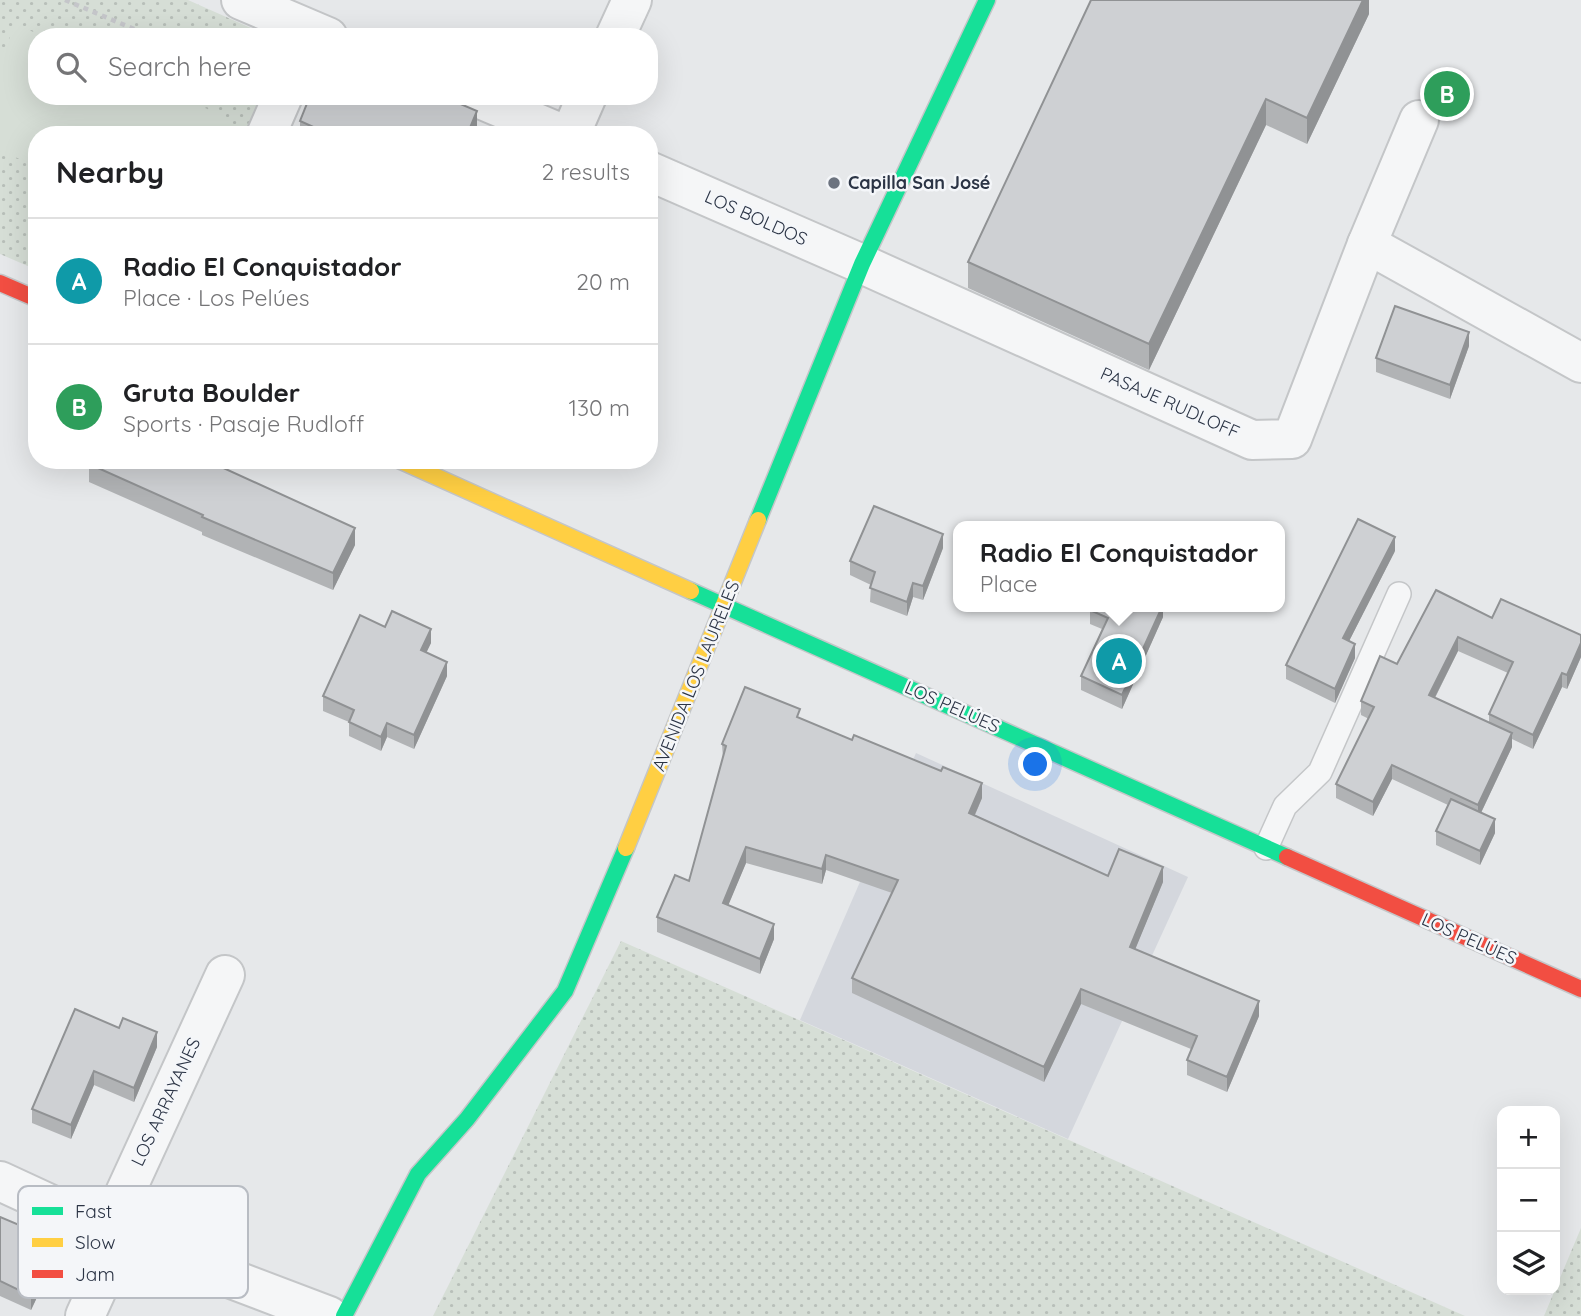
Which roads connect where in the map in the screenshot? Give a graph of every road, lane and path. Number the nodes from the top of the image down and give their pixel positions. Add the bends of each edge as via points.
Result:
1 (65, 0) edge
2 (241, 0) edge
3 (632, 0) edge
4 (987, 0) edge
5 (318, 26) edge
6 (132, 28) edge
7 (619, 28) edge
8 (279, 105) edge
9 (485, 105) edge
10 (582, 105) edge
11 (1419, 120) dead end
12 (510, 124) edge
13 (271, 126) edge
14 (572, 126) edge
15 (658, 176) edge
16 (1367, 244) junction
17 (862, 264) junction
18 (0, 283) edge
19 (28, 295) edge
20 (1581, 363) edge
21 (419, 469) edge
22 (1399, 594) dead end
23 (725, 604) junction
24 (1266, 848) junction
25 (225, 975) dead end
26 (1581, 989) edge
27 (0, 1181) edge
28 (135, 1186) edge
29 (18, 1189) edge
30 (248, 1285) edge
31 (92, 1298) edge
32 (85, 1316) edge
33 (329, 1316) edge
34 (344, 1316) edge

1 - 6 path
2 - 5 street
3 - 7 street
4 - 17 street, AVENIDA LOS LAURELES
8 - 13 street
9 - 12 street
10 - 14 street
11 - 16 street, PASAJE RUDLOFF
15 - 17 street, LOS BOLDOS
16 - 17 street, PASAJE RUDLOFF via 1292,439 1252,440
16 - 20 street
17 - 23 street, AVENIDA LOS LAURELES
18 - 19 street
21 - 23 street, LOS PELÚES
22 - 24 lane via 1320,772 1285,806
23 - 24 street, LOS PELÚES
23 - 34 street, AVENIDA LOS LAURELES via 565,991 467,1119 418,1174
24 - 26 street, LOS PELÚES
25 - 28 street, LOS ARRAYANES
27 - 29 street
30 - 33 street
31 - 32 street, LOS ARRAYANES

